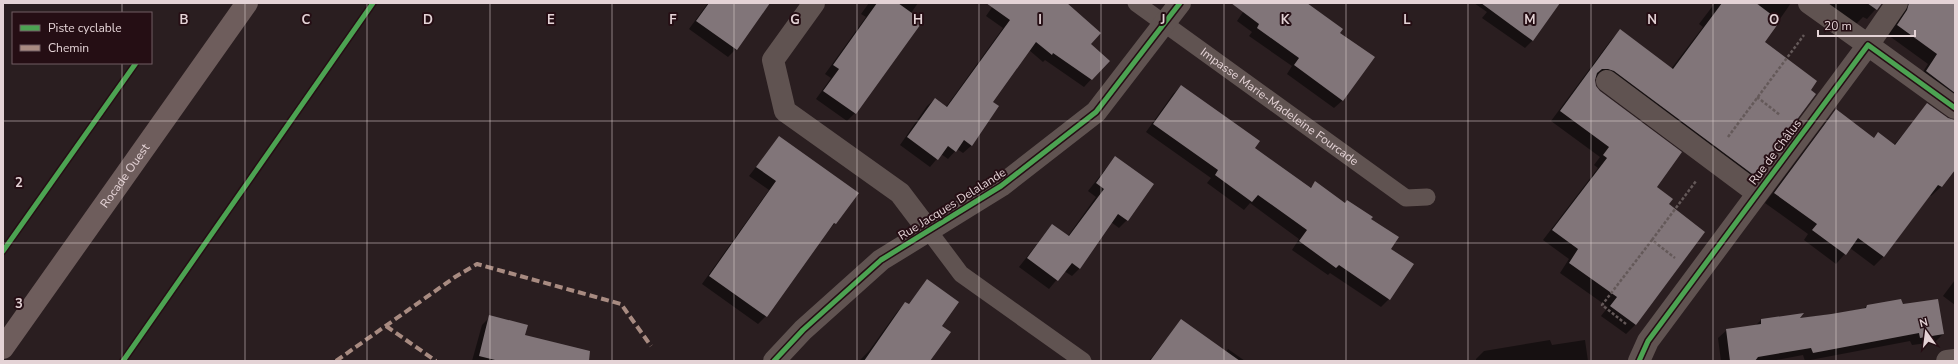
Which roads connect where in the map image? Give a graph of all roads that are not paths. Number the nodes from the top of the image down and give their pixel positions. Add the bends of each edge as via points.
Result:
1 (247, 3) edge
2 (814, 3) edge
3 (1136, 3) edge
4 (1180, 3) edge
5 (1897, 3) edge
6 (1815, 7) edge
7 (1164, 23) junction
8 (1868, 45) junction
9 (1607, 81) dead end
10 (1955, 108) edge
11 (1757, 193) junction
12 (1427, 197) dead end
13 (928, 230) junction
14 (3, 348) edge
15 (1955, 360) edge
16 (774, 361) edge
17 (1083, 361) edge
18 (1639, 361) edge
19 (1947, 361) edge

1 - 14 main road, Rocade Ouest
2 - 13 street via 773,60 785,111 900,193
3 - 7 lane, Impasse Marie-Madeleine Fourcade
4 - 7 street, Rue Jacques Delalande
5 - 8 street, Rue de Châlus
6 - 8 street
7 - 12 lane, Impasse Marie-Madeleine Fourcade via 1406,198
7 - 13 street, Rue Jacques Delalande via 1096,112 1002,186
8 - 10 street
8 - 11 street, Rue de Châlus
9 - 11 street, Rue de Châlus
11 - 18 street, Rue de Châlus via 1648,341
13 - 16 street, Rue Jacques Delalande via 881,260 803,330
13 - 17 lane via 961,274
15 - 19 street

